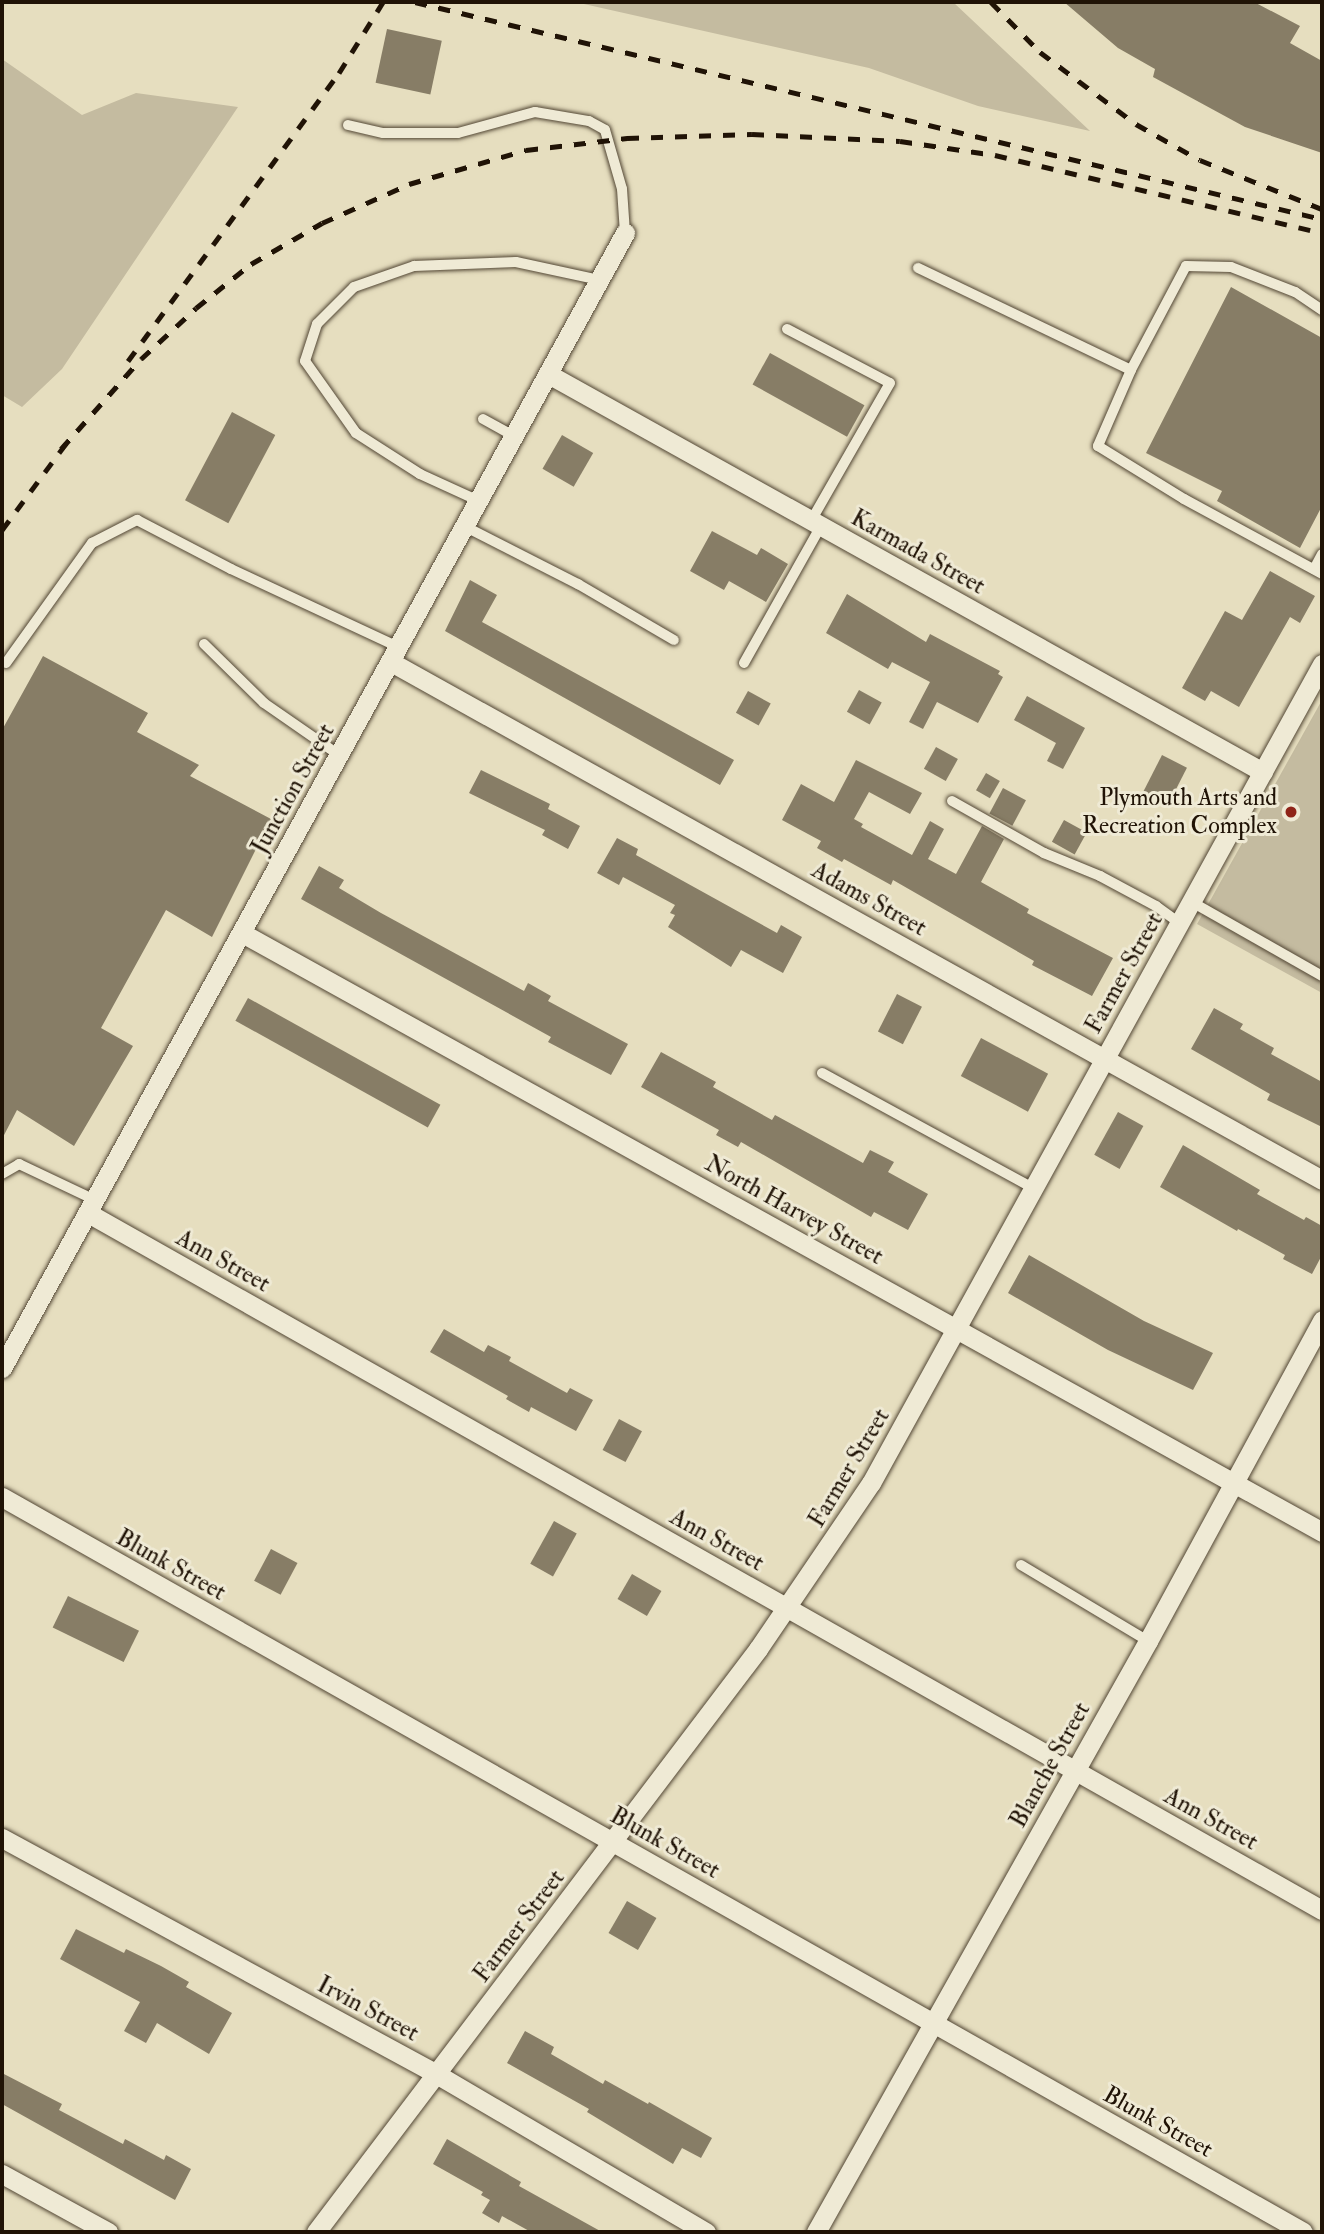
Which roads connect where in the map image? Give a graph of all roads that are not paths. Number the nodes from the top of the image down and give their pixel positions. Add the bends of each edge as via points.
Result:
1 (348, 125) dead end
2 (625, 233) joint
3 (918, 268) dead end
4 (600, 281) junction
5 (1322, 310) edge
6 (787, 329) dead end
7 (1131, 370) junction
8 (550, 374) junction
9 (483, 419) dead end
10 (515, 437) junction
11 (480, 501) junction
12 (816, 523) junction
13 (466, 527) junction
14 (1322, 554) edge
15 (1318, 572) edge
16 (674, 640) dead end
17 (204, 644) dead end
18 (395, 655) junction
19 (6, 663) dead end
20 (744, 663) dead end
21 (1322, 664) edge
22 (340, 755) junction
23 (1263, 772) junction
24 (952, 801) dead end
25 (1192, 902) junction
26 (1179, 923) junction
27 (243, 933) junction
28 (1322, 976) edge
29 (1105, 1059) junction
30 (822, 1073) dead end
31 (2, 1174) edge
32 (1322, 1180) edge
33 (1033, 1188) junction
34 (91, 1206) junction
35 (1322, 1320) edge
36 (956, 1328) junction
37 (2, 1368) edge
38 (1234, 1483) junction
39 (2, 1497) edge
40 (1322, 1532) edge
41 (1021, 1565) dead end
42 (788, 1608) junction
43 (1148, 1641) junction
44 (1075, 1770) junction
45 (2, 1838) edge
46 (612, 1842) junction
47 (1322, 1910) edge
48 (933, 2023) junction
49 (438, 2075) junction
50 (2, 2174) edge
51 (108, 2232) edge
52 (316, 2232) edge
53 (706, 2232) edge
54 (816, 2232) edge
55 (1303, 2232) edge

1 - 2 lane via 383,133 458,133 534,112 589,121 605,130 622,189
2 - 4 street, Junction Street
3 - 7 lane
4 - 8 street, Junction Street
4 - 11 lane via 516,262 414,266 354,287 317,324 305,361 356,433 420,474
5 - 7 lane via 1294,292 1231,267 1186,266
6 - 12 lane via 890,383
7 - 15 lane via 1098,446
8 - 10 street, Junction Street
8 - 12 street, Karmada Street
9 - 10 lane
10 - 11 street, Junction Street
11 - 13 street, Junction Street
12 - 20 lane
12 - 23 street, Karmada Street
13 - 16 lane
13 - 18 street, Junction Street
14 - 15 lane
17 - 22 lane via 264,703
18 - 19 lane via 137,520 92,543
18 - 22 street, Junction Street
18 - 29 street, Adams Street
21 - 23 street, Farmer Street
22 - 27 street, Junction Street
23 - 25 street, Farmer Street
24 - 26 lane via 1044,853 1156,906
25 - 26 street, Farmer Street
25 - 28 lane
26 - 29 street, Farmer Street
27 - 34 street, Junction Street
27 - 36 street, North Harvey Street
29 - 32 street, Adams Street
29 - 33 street, Farmer Street
30 - 33 lane
31 - 34 lane via 19,1164
33 - 36 street, Farmer Street
34 - 37 street, Junction Street
34 - 42 street, Ann Street
35 - 38 street, Blanche Street
36 - 38 street, North Harvey Street
36 - 42 street, Farmer Street via 882,1465
38 - 40 street, North Harvey Street
38 - 43 street, Blanche Street
39 - 46 street, Blunk Street
41 - 43 lane
42 - 44 street, Ann Street
42 - 46 street, Farmer Street
43 - 44 street, Blanche Street
44 - 47 street, Ann Street
44 - 48 street, Blanche Street
45 - 49 street, Irvin Street
46 - 48 street, Blunk Street
46 - 49 street, Farmer Street
48 - 54 street, Blanche Street
48 - 55 street, Blunk Street
49 - 52 street, Farmer Street
49 - 53 street, Irvin Street
50 - 51 street

